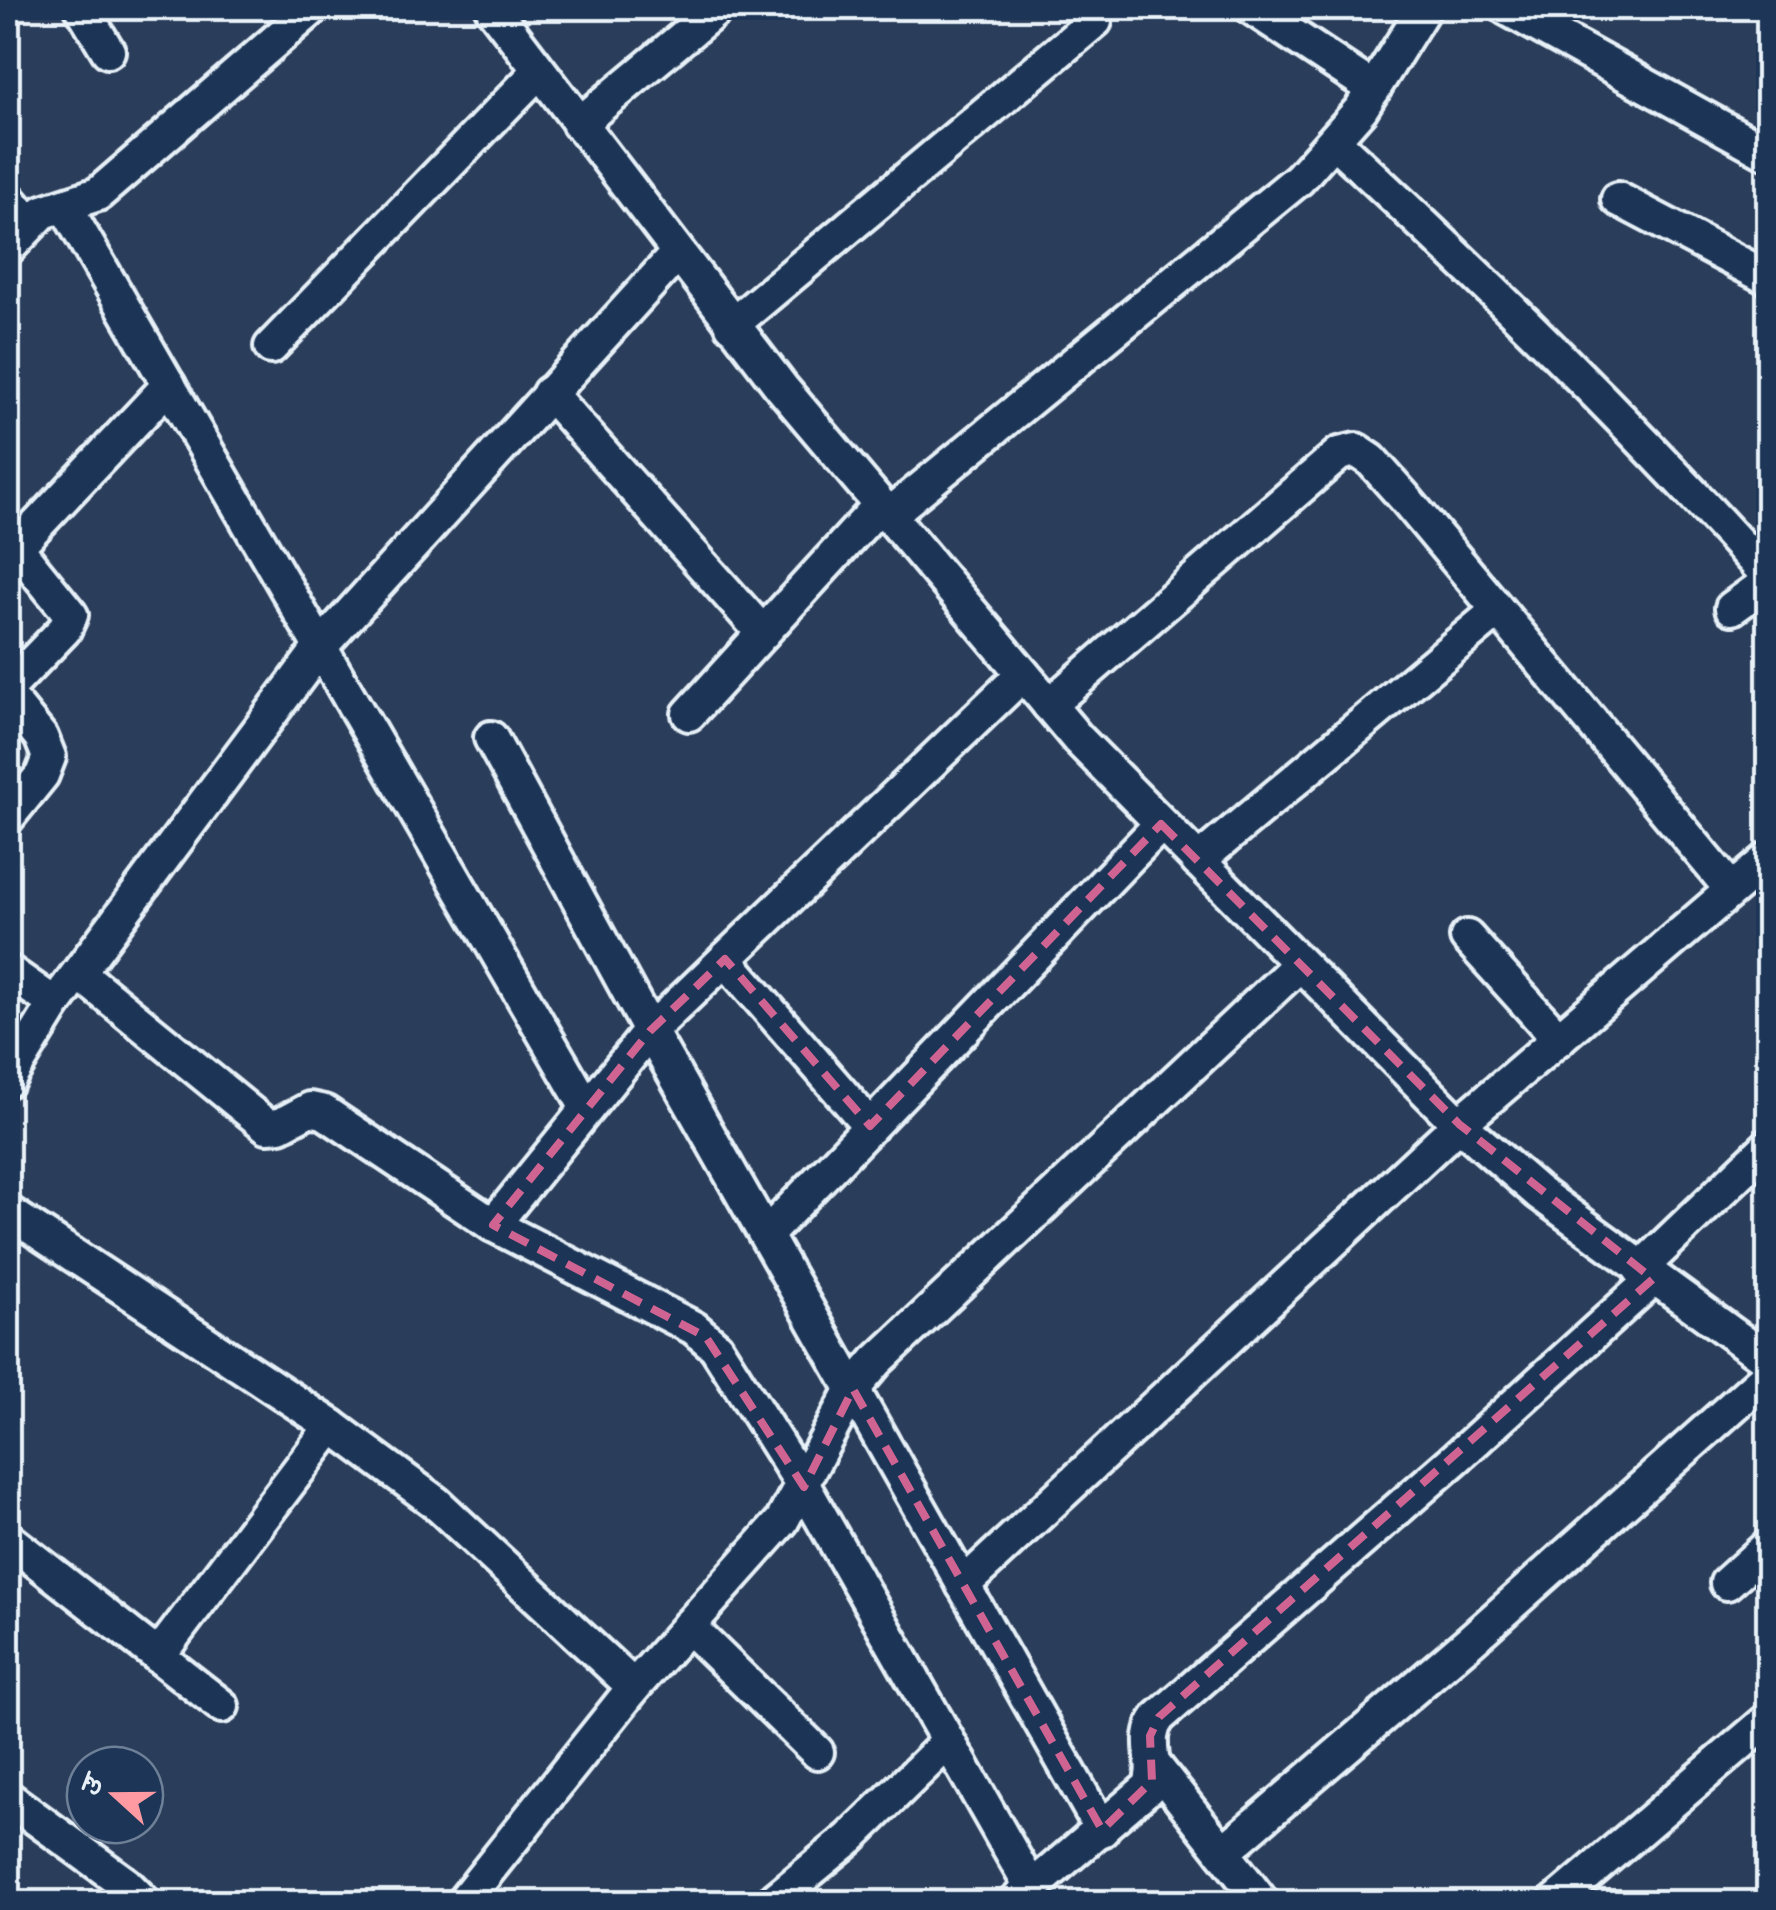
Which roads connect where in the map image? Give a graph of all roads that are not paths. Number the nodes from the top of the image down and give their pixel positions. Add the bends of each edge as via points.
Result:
1 (82, 8) edge
2 (312, 8) edge
3 (492, 8) edge
4 (718, 8) edge
5 (1252, 8) edge
6 (1424, 8) edge
7 (1506, 8) edge
8 (1095, 21) dead end
9 (108, 51) dead end
10 (540, 71) junction
11 (1374, 88) junction
12 (579, 124) junction
13 (1336, 143) junction
14 (1768, 153) edge
15 (8, 198) edge
16 (1618, 199) dead end
17 (64, 206) junction
18 (19, 236) edge
19 (676, 255) junction
20 (1768, 278) edge
21 (732, 325) junction
22 (270, 347) dead end
23 (168, 385) junction
24 (549, 393) junction
25 (884, 510) junction
26 (12, 551) edge
27 (1768, 579) edge
28 (1732, 608) dead end
29 (1497, 611) junction
30 (763, 634) junction
31 (322, 645) junction
32 (1023, 674) junction
33 (8, 688) edge
34 (8, 696) edge
35 (1049, 705) junction
36 (689, 714) dead end
37 (492, 738) dead end
38 (8, 817) edge
39 (1161, 824) junction
40 (1768, 859) edge
41 (1198, 861) junction
42 (1731, 889) junction
43 (1468, 937) dead end
44 (726, 959) junction
45 (1300, 965) junction
46 (8, 971) edge
47 (79, 973) junction
48 (55, 1004) junction
49 (650, 1031) junction
50 (1559, 1039) junction
51 (8, 1080) edge
52 (588, 1108) junction
53 (1460, 1124) junction
54 (870, 1126) junction
55 (1768, 1146) edge
56 (8, 1212) edge
57 (492, 1224) junction
58 (766, 1234) junction
59 (1647, 1274) junction
60 (1768, 1360) edge
61 (1768, 1375) edge
62 (853, 1389) junction
63 (332, 1426) junction
64 (804, 1487) junction
65 (8, 1540) edge
66 (1768, 1546) edge
67 (1727, 1583) dead end
68 (962, 1584) junction
69 (688, 1626) junction
70 (158, 1656) junction
71 (634, 1686) junction
72 (222, 1706) dead end
73 (1768, 1720) edge
74 (948, 1742) junction
75 (817, 1752) dead end
76 (1153, 1763) junction
77 (8, 1798) edge
78 (1102, 1830) junction
79 (1223, 1852) junction
80 (1023, 1896) edge
81 (144, 1902) edge
82 (463, 1902) edge
83 (772, 1902) edge
84 (1262, 1902) edge
85 (1555, 1902) edge

1 - 9 street
2 - 17 street via 98,194
3 - 10 street
4 - 12 street
5 - 11 street
6 - 11 street
7 - 14 street
8 - 21 street
10 - 12 street
10 - 22 street
11 - 13 street
12 - 19 street
13 - 25 street
13 - 27 street via 1530,323
15 - 18 street
16 - 20 street
17 - 18 street via 43,212
17 - 23 street
19 - 21 street
19 - 24 street
21 - 25 street
23 - 26 street
23 - 31 street
24 - 30 street
24 - 31 street
25 - 30 street
25 - 32 street
26 - 33 street via 71,615
27 - 28 street
29 - 35 street via 1371,460 1347,449
29 - 41 street
29 - 42 street
30 - 36 street
31 - 47 street
31 - 52 street
32 - 35 street
32 - 44 street
34 - 38 street via 49,757
35 - 39 street
37 - 49 street
39 - 41 street
39 - 54 street
40 - 42 street
41 - 45 street
42 - 50 street
43 - 50 street
44 - 49 street
44 - 54 street
45 - 53 street
45 - 62 street
46 - 48 street
47 - 48 street
47 - 57 street via 260,1122 273,1128 310,1109 324,1112
48 - 51 street
49 - 52 street
49 - 58 street
50 - 53 street
52 - 57 street
53 - 59 street via 1539,1194
53 - 68 street
54 - 58 street
55 - 59 street
56 - 63 street
57 - 64 street via 706,1336
58 - 62 street
59 - 60 street
59 - 76 street via 1456,1458 1159,1717 1150,1736
61 - 79 street
62 - 64 street
62 - 68 street
63 - 70 street
63 - 71 street via 498,1556
64 - 69 street
64 - 74 street
65 - 70 street
66 - 67 street
68 - 78 street
69 - 71 street
69 - 75 street
70 - 72 street
71 - 82 street
73 - 85 street
74 - 80 street
74 - 83 street via 850,1838
76 - 78 street via 1149,1786
76 - 79 street
77 - 81 street
78 - 80 street
79 - 84 street

